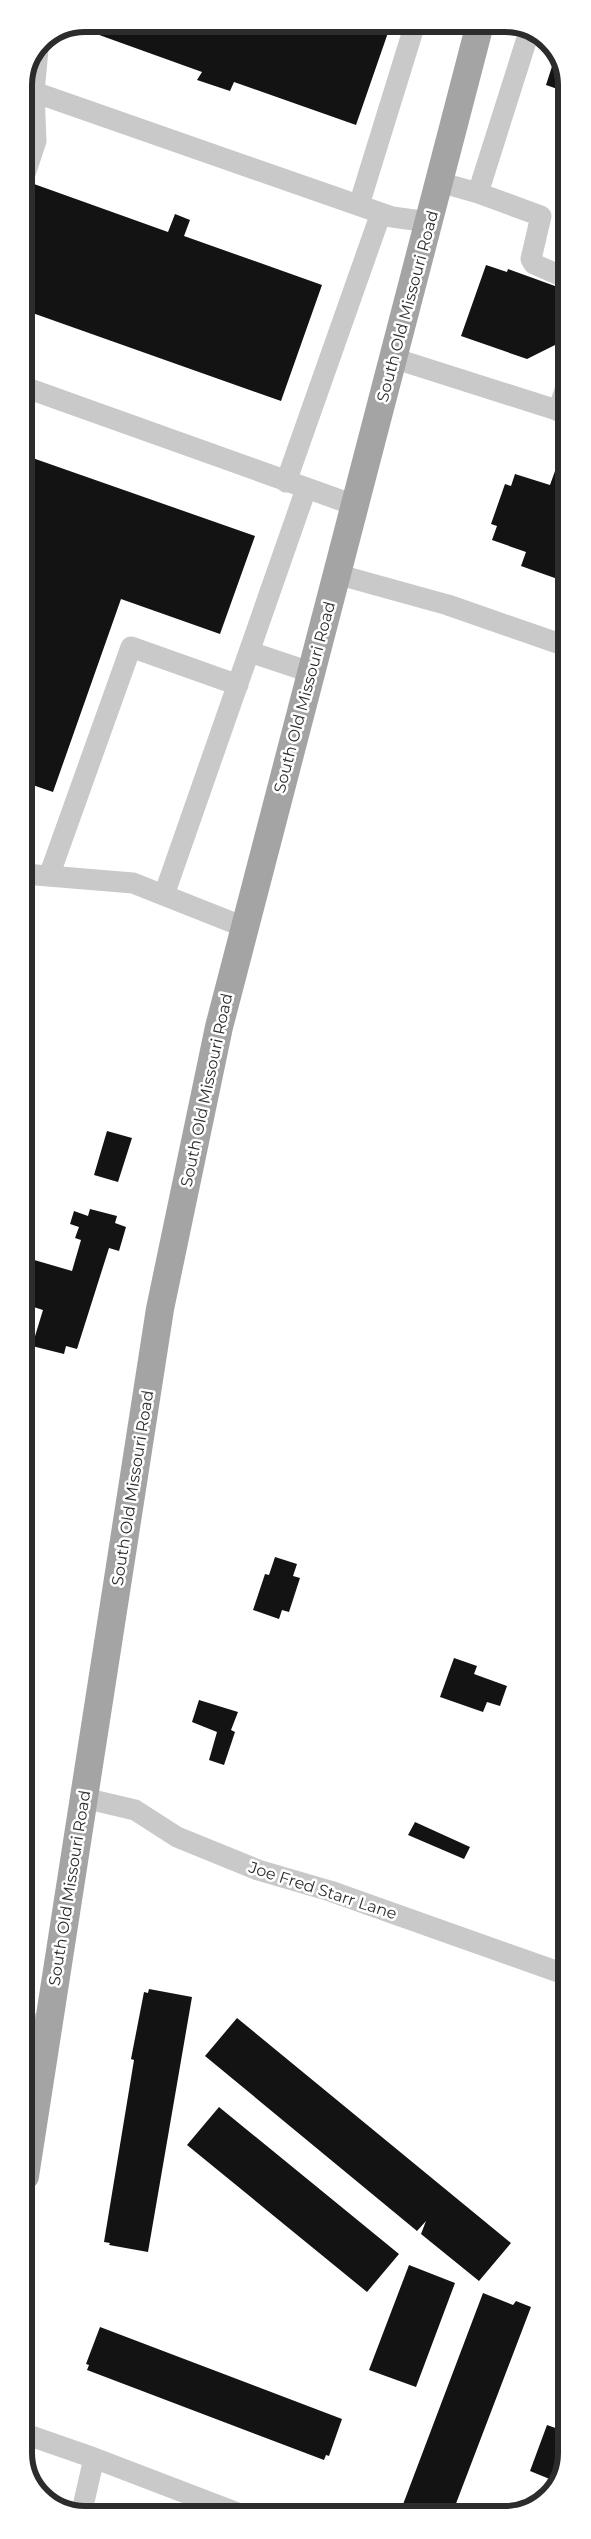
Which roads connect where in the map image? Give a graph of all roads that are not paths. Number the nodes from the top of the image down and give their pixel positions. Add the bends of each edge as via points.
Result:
1 (413, 33) edge
2 (478, 33) edge
3 (527, 38) edge
4 (36, 67) edge
5 (34, 92) junction
6 (33, 150) edge
7 (439, 182) junction
8 (478, 193) junction
9 (359, 205) junction
10 (381, 213) junction
11 (428, 222) junction
12 (558, 274) edge
13 (393, 358) junction
14 (33, 390) edge
15 (558, 411) edge
16 (296, 486) junction
17 (354, 505) junction
18 (336, 574) junction
19 (558, 643) edge
20 (250, 652) junction
21 (310, 672) junction
22 (238, 685) junction
23 (33, 875) edge
24 (49, 876) junction
25 (164, 895) junction
26 (244, 927) junction
27 (84, 1798) junction
28 (558, 1972) edge
29 (36, 2025) edge
30 (33, 2066) edge
31 (33, 2437) edge
32 (94, 2458) junction
33 (83, 2506) edge
34 (222, 2506) edge

1 - 9 street
2 - 7 main road, South Old Missouri Road
3 - 8 street
4 - 5 street
5 - 6 street via 36,141
5 - 9 street
7 - 8 street
7 - 11 main road, South Old Missouri Road
8 - 12 street via 540,216 531,259 534,264
9 - 10 street
10 - 11 street
10 - 16 street
11 - 13 main road, South Old Missouri Road
13 - 15 street
13 - 17 main road, South Old Missouri Road
14 - 16 street
16 - 17 street
16 - 20 street
17 - 18 main road, South Old Missouri Road
18 - 19 street via 448,606
18 - 21 main road, South Old Missouri Road
20 - 21 street
20 - 22 street
21 - 26 main road, South Old Missouri Road
22 - 24 street via 131,647
22 - 25 street
23 - 24 street
24 - 25 street via 133,882
25 - 26 street
26 - 27 main road, South Old Missouri Road via 219,1027 160,1309
27 - 28 street, Joe Fred Starr Lane via 135,1810 177,1838 258,1870 330,1891
27 - 29 main road, South Old Missouri Road
29 - 30 main road, South Old Missouri Road
31 - 32 street
32 - 33 street
32 - 34 street

